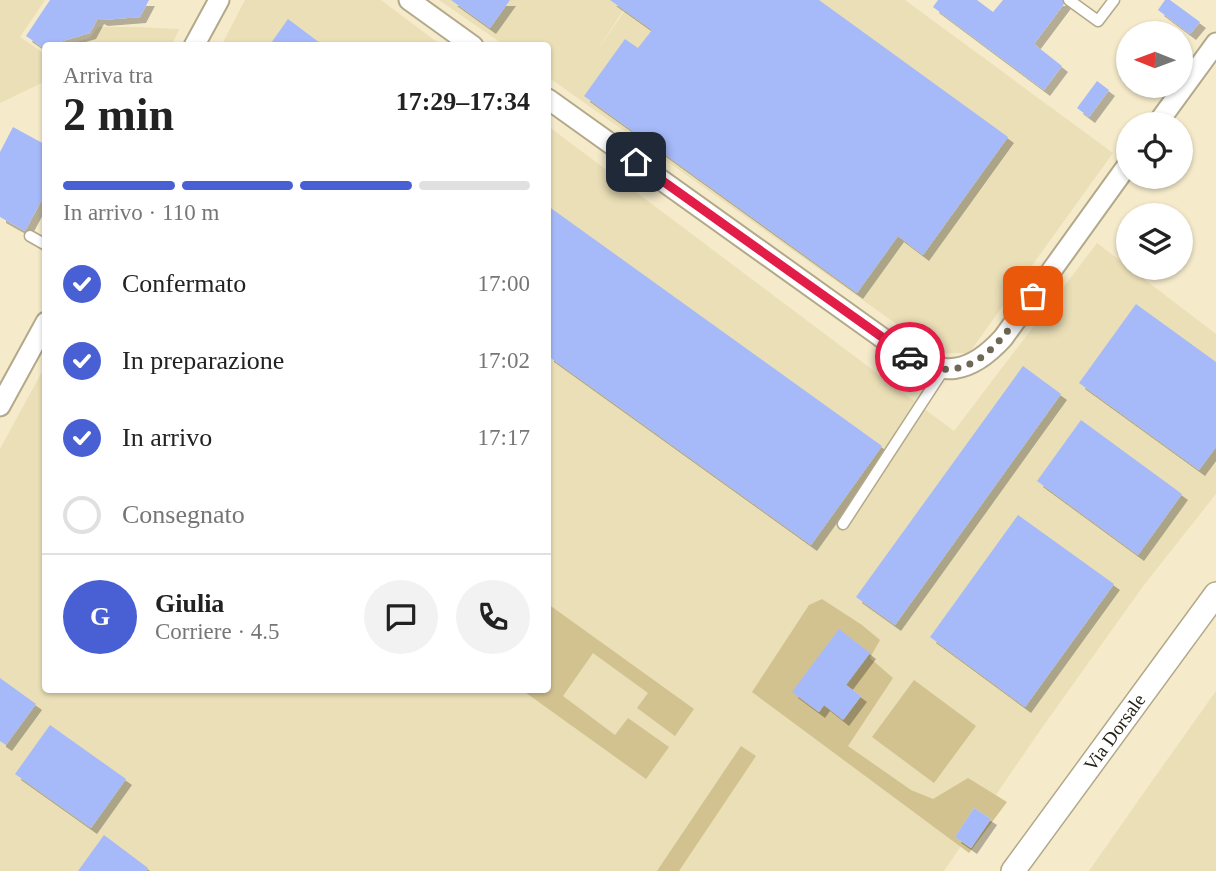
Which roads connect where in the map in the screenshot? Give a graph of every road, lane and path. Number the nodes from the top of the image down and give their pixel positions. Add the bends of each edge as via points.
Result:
1 (219, 0) edge
2 (410, 0) edge
3 (1069, 0) edge
4 (1114, 0) edge
5 (196, 42) edge
6 (468, 42) edge
7 (1216, 43) edge
8 (551, 101) edge
9 (1166, 112) edge
10 (1116, 181) edge
11 (30, 236) dead end
12 (42, 243) edge
13 (42, 329) edge
14 (944, 369) junction
15 (0, 406) edge
16 (843, 524) dead end
17 (1216, 594) edge
18 (1013, 871) edge

1 - 5 street
2 - 6 street
3 - 4 lane via 1098,21
7 - 9 street
8 - 14 street via 902,352 922,364
10 - 14 street via 988,355 967,366
11 - 12 lane
13 - 15 street
14 - 16 lane
17 - 18 street, Via Dorsale

